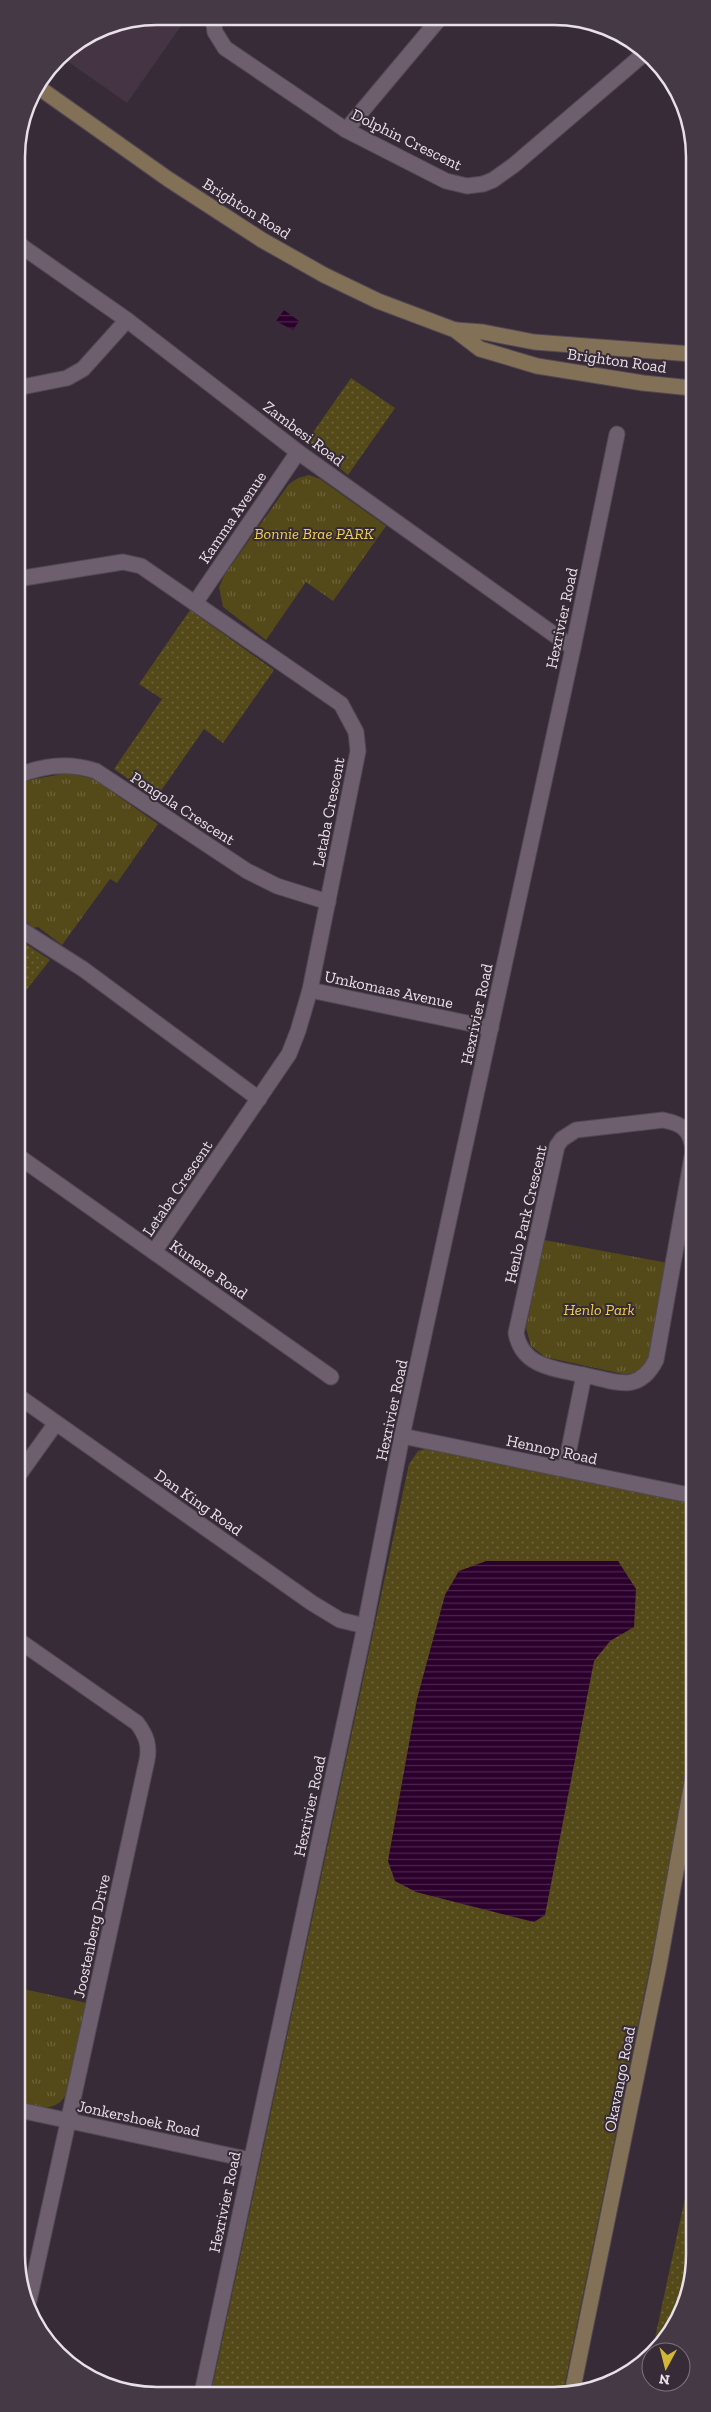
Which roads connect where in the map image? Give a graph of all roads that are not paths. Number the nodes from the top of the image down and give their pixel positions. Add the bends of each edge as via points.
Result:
1 (214, 25) edge
2 (434, 25) edge
3 (640, 57) edge
4 (43, 91) edge
5 (346, 130) junction
6 (25, 249) edge
7 (127, 320) junction
8 (455, 330) junction
9 (686, 354) edge
10 (25, 386) edge
11 (686, 388) edge
12 (617, 434) dead end
13 (298, 452) junction
14 (25, 578) edge
15 (195, 603) junction
16 (573, 648) junction
17 (25, 773) edge
18 (328, 902) junction
19 (25, 932) edge
20 (310, 990) junction
21 (491, 1028) junction
22 (259, 1099) junction
23 (686, 1127) edge
24 (25, 1161) edge
25 (686, 1190) edge
26 (154, 1252) junction
27 (584, 1375) junction
28 (331, 1377) dead end
29 (25, 1401) edge
30 (56, 1423) junction
31 (402, 1436) junction
32 (25, 1466) edge
33 (565, 1469) junction
34 (686, 1494) edge
35 (365, 1626) junction
36 (25, 1645) edge
37 (686, 1816) edge
38 (686, 1871) edge
39 (25, 2111) edge
40 (69, 2121) junction
41 (251, 2160) junction
42 (31, 2293) edge
43 (584, 2383) edge
44 (574, 2385) edge
45 (203, 2387) edge

1 - 5 street, Dolphin Crescent via 214,32 225,48
2 - 5 street
3 - 5 street, Dolphin Crescent via 514,165 483,184 467,186 446,180
4 - 8 main road, Brighton Road via 168,179 262,240 378,301
6 - 7 street, Zambesi Road
7 - 10 street via 83,369 67,378
7 - 13 street, Zambesi Road
8 - 9 main road, Brighton Road via 534,342
8 - 11 main road, Brighton Road via 480,349 537,366 643,384
12 - 16 street, Hexrivier Road
13 - 15 street, Kamma Avenue
13 - 16 street, Zambesi Road
14 - 15 street, Letaba Crescent via 130,562 155,574
15 - 18 street, Letaba Crescent via 341,704 353,723 358,751
16 - 21 street, Hexrivier Road
17 - 18 street, Pongola Crescent via 78,765 96,771 247,871 277,886
18 - 20 street, Letaba Crescent
19 - 22 street via 83,969
20 - 21 street, Umkomaas Avenue
20 - 22 street, Letaba Crescent via 289,1054
21 - 31 street, Hexrivier Road
22 - 26 street, Letaba Crescent
23 - 27 street, Henlo Park Crescent via 664,1120 576,1130 557,1146 516,1333 518,1343 529,1359 540,1366
24 - 26 street, Kunene Road
25 - 27 street, Henlo Park Crescent via 656,1360 644,1377 634,1383
26 - 28 street, Kunene Road
27 - 33 street
29 - 30 street, Dan King Road
30 - 32 street
30 - 35 street, Dan King Road via 312,1603 340,1620
31 - 33 street, Hennop Road
31 - 35 street, Hexrivier Road
33 - 34 street, Hennop Road
35 - 41 street, Hexrivier Road
36 - 40 street, Joostenberg Drive via 137,1723 148,1746
37 - 44 main road, Okavango Road via 656,1986
38 - 43 main road, Okavango Road
39 - 40 street, Jonkershoek Road
40 - 41 street, Jonkershoek Road
40 - 42 street, Joostenberg Drive
41 - 45 street, Hexrivier Road

